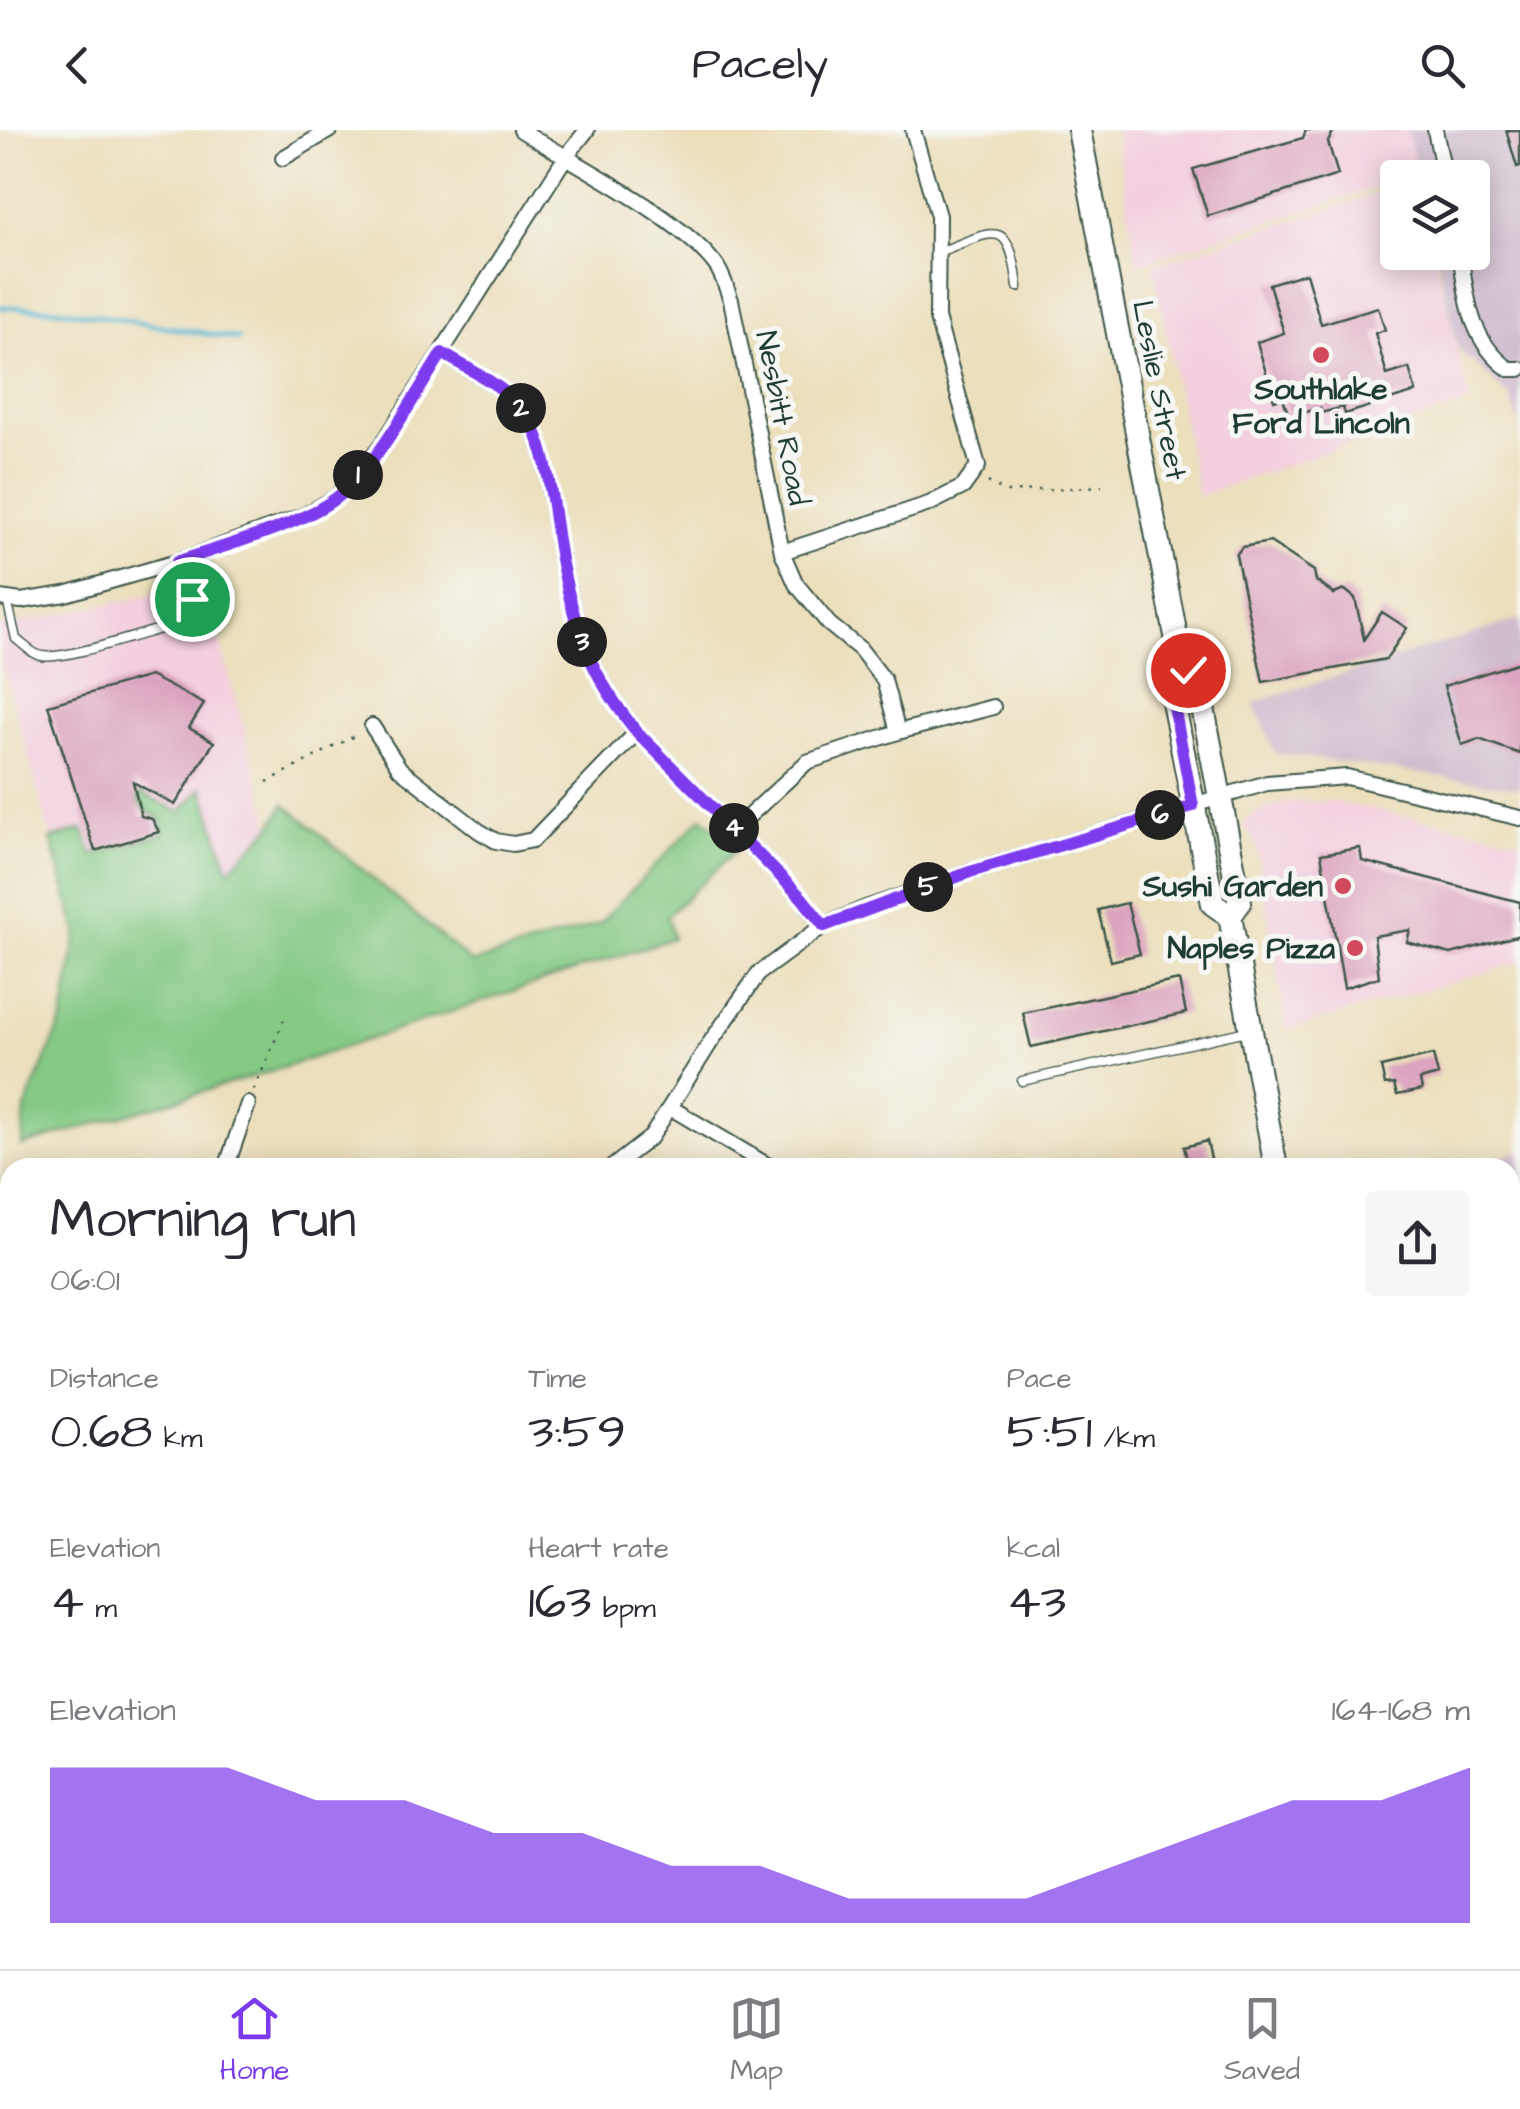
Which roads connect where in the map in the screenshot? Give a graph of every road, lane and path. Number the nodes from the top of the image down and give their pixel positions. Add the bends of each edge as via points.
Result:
1 (330, 130) edge
2 (521, 130) edge
3 (588, 130) edge
4 (913, 130) edge
5 (1079, 130) edge
6 (1435, 130) edge
7 (283, 158) dead end
8 (565, 158) junction
9 (1441, 160) edge
10 (936, 253) junction
11 (1463, 270) edge
12 (1018, 287) dead end
13 (442, 353) junction
14 (1520, 369) edge
15 (973, 475) junction
16 (1102, 486) dead end
17 (782, 552) junction
18 (177, 562) junction
19 (3, 599) edge
20 (1182, 662) junction
21 (993, 707) dead end
22 (372, 726) joint
23 (637, 732) junction
24 (898, 732) junction
25 (267, 782) dead end
26 (1220, 796) junction
27 (1193, 806) junction
28 (1520, 818) edge
29 (735, 829) junction
30 (1230, 916) junction
31 (824, 926) junction
32 (285, 1017) dead end
33 (1251, 1030) junction
34 (1022, 1081) dead end
35 (248, 1104) joint
36 (671, 1108) junction
37 (229, 1158) edge
38 (624, 1158) edge
39 (755, 1158) edge
40 (1274, 1158) edge

1 - 7 street
2 - 8 street, Nesbitt Road
3 - 8 street
4 - 10 street via 938,216
5 - 20 main road, Leslie Street
6 - 9 street
8 - 13 street
8 - 17 street, Nesbitt Road via 666,221 719,268
10 - 12 lane via 990,233 1006,238
10 - 15 street via 937,318 978,466
11 - 14 street via 1470,319 1482,344 1509,368
13 - 18 street via 382,444 337,497
13 - 23 street via 524,411 542,455 576,626 594,672
15 - 16 path via 1007,492
15 - 17 street via 929,504
17 - 24 street, Nesbitt Road via 796,584 884,680
18 - 19 street via 65,594
18 - 19 lane via 196,620 66,655 40,656 16,639
20 - 26 main road, Leslie Street via 1198,682
20 - 27 main road, Leslie Street via 1171,691
21 - 24 street
22 - 23 street via 400,769 480,831 513,844 533,840
22 - 25 path
23 - 29 street
24 - 29 street via 807,762
26 - 27 street
26 - 28 street via 1267,783 1348,777
26 - 30 main road, Leslie Street via 1240,902
27 - 30 main road, Leslie Street via 1214,904
27 - 31 street via 970,872
29 - 31 street
30 - 33 main road, Leslie Street
31 - 36 street via 759,973
32 - 35 path
33 - 34 lane
33 - 40 main road, Leslie Street
35 - 37 street
36 - 38 street via 652,1136
36 - 39 street

